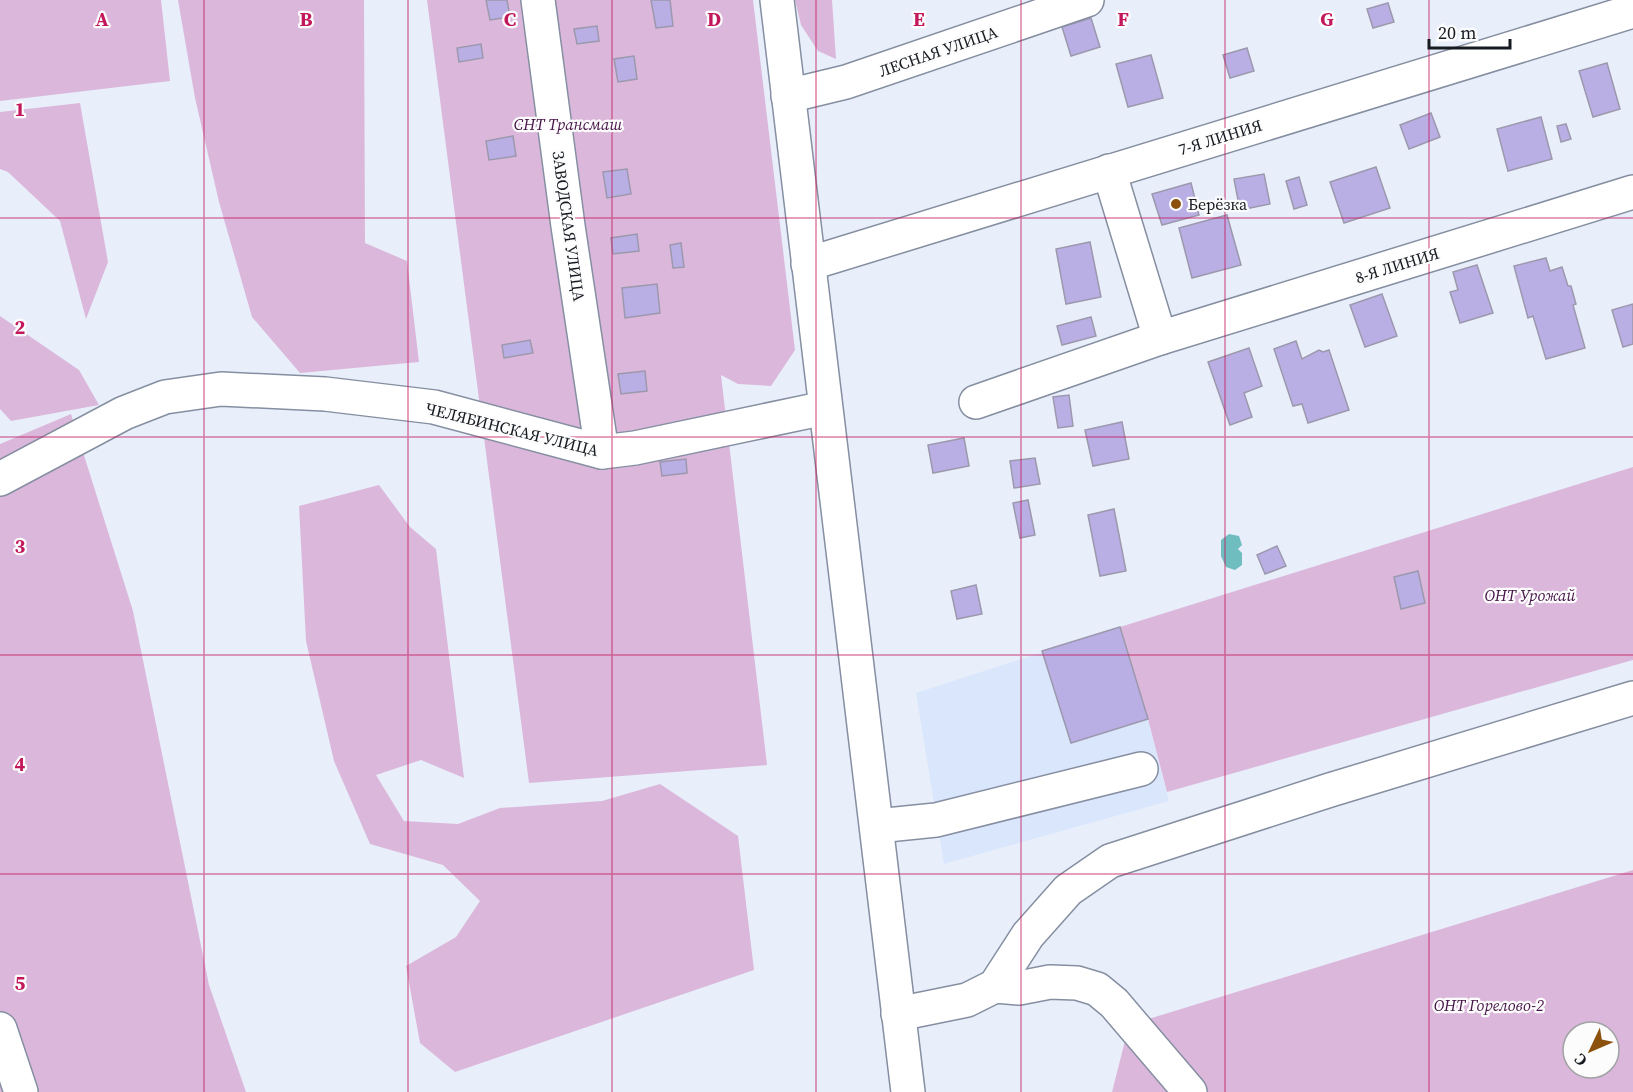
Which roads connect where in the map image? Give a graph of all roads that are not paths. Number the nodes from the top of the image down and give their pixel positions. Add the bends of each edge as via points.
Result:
1 (538, 0) edge
2 (777, 0) edge
3 (1087, 0) edge
4 (1031, 10) edge
5 (1633, 11) edge
6 (788, 96) junction
7 (1109, 171) junction
8 (1633, 192) edge
9 (808, 264) junction
10 (1160, 338) junction
11 (976, 402) dead end
12 (825, 408) junction
13 (602, 452) junction
14 (0, 479) edge
15 (1633, 698) edge
16 (1141, 769) dead end
17 (877, 826) junction
18 (995, 986) junction
19 (898, 1014) junction
20 (0, 1029) edge
21 (21, 1092) edge
22 (908, 1092) edge
23 (1190, 1092) edge

1 - 13 street, ЗАВОДСКАЯ УЛИЦА
2 - 6 street
3 - 4 street, ЛЕСНАЯ УЛИЦА
4 - 6 street, ЛЕСНАЯ УЛИЦА via 846,82
5 - 7 street, 7-Я ЛИНИЯ
6 - 9 street
7 - 9 street, 7-Я ЛИНИЯ
7 - 10 street
8 - 10 street, 8-Я ЛИНИЯ
9 - 12 street
10 - 11 street, 8-Я ЛИНИЯ
12 - 13 street, ЧЕЛЯБИНСКАЯ УЛИЦА
12 - 17 street
13 - 14 street, ЧЕЛЯБИНСКАЯ УЛИЦА via 434,407 325,394 221,389 165,397 124,413
15 - 18 street via 1110,861 1068,890 1028,935
16 - 17 street via 936,820
17 - 19 street
18 - 19 street via 967,1000
18 - 23 street via 1019,988 1050,982 1097,989 1114,1003
19 - 22 street
20 - 21 street

